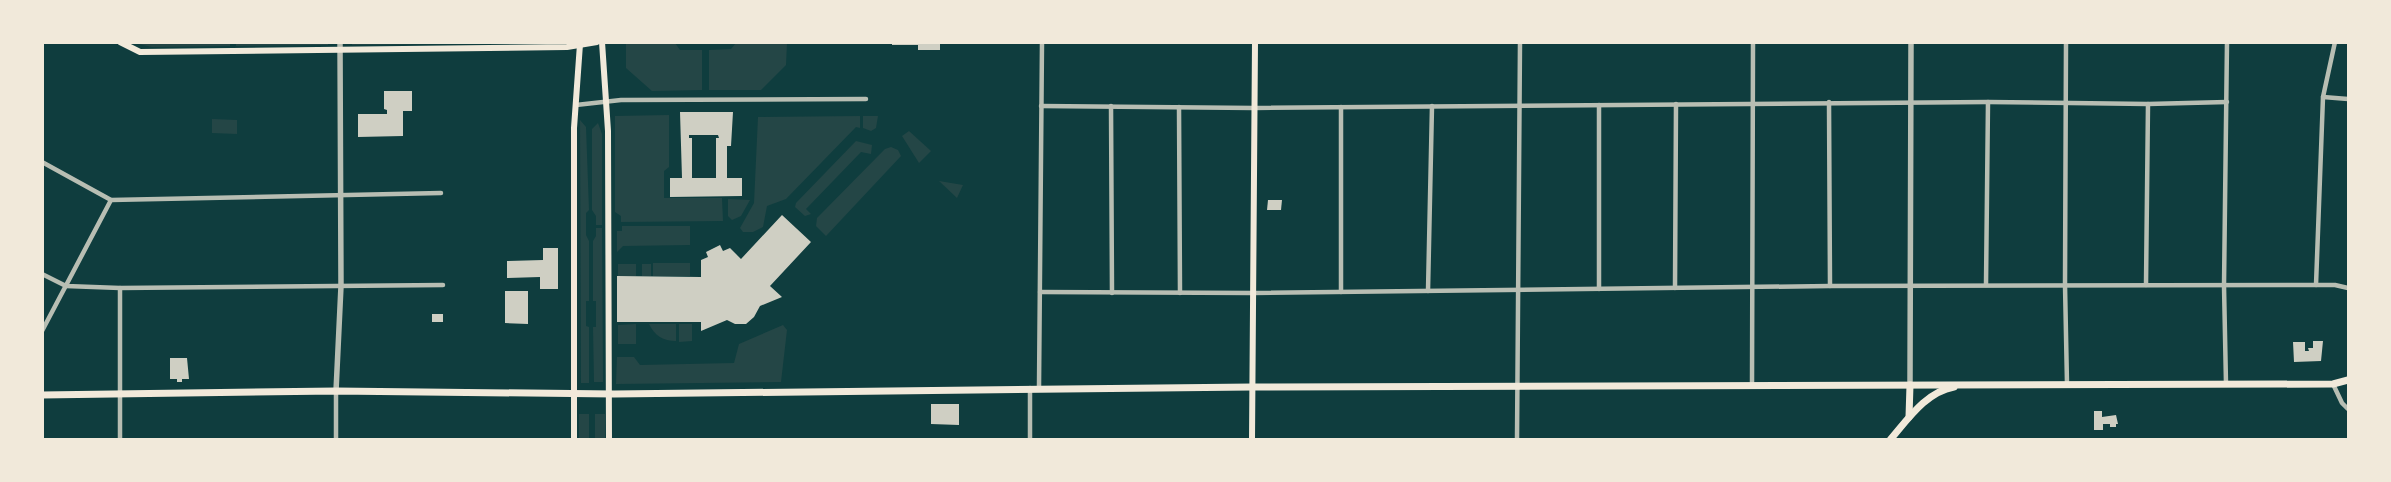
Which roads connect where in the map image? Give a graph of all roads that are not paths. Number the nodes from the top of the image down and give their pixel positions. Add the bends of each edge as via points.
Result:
1 (120, 42) edge
2 (597, 42) edge
3 (602, 42) edge
4 (1042, 42) edge
5 (1255, 42) edge
6 (1520, 42) edge
7 (1753, 42) edge
8 (1910, 42) edge
9 (2066, 42) edge
10 (2227, 42) edge
11 (2334, 42) edge
12 (580, 44) edge
13 (340, 46) edge
14 (2323, 97) junction
15 (866, 99) dead end
16 (2348, 99) edge
17 (605, 102) junction
18 (1829, 102) junction
19 (1988, 102) junction
20 (2066, 102) junction
21 (2227, 102) junction
22 (1754, 103) junction
23 (1676, 104) junction
24 (1910, 104) junction
25 (2148, 104) junction
26 (576, 105) junction
27 (1599, 105) junction
28 (1041, 106) junction
29 (1111, 106) junction
30 (1432, 106) junction
31 (1519, 106) junction
32 (1178, 107) junction
33 (1341, 107) junction
34 (1254, 108) junction
35 (42, 162) edge
36 (441, 193) dead end
37 (340, 195) junction
38 (111, 200) junction
39 (42, 274) edge
40 (443, 285) dead end
41 (1986, 285) junction
42 (2065, 285) junction
43 (2146, 285) junction
44 (2316, 285) junction
45 (66, 286) junction
46 (341, 286) junction
47 (1830, 286) junction
48 (2224, 286) junction
49 (1753, 287) junction
50 (1909, 287) junction
51 (120, 288) junction
52 (1675, 288) junction
53 (2348, 288) edge
54 (1599, 289) junction
55 (1519, 290) junction
56 (1428, 291) junction
57 (1040, 292) junction
58 (1341, 292) junction
59 (1112, 293) junction
60 (1180, 293) junction
61 (1253, 294) junction
62 (42, 331) edge
63 (2348, 380) edge
64 (1969, 384) junction
65 (2067, 384) junction
66 (2226, 384) junction
67 (2333, 384) junction
68 (1517, 385) junction
69 (1910, 385) junction
70 (1752, 386) junction
71 (1252, 387) junction
72 (1030, 388) junction
73 (1039, 388) junction
74 (336, 391) junction
75 (574, 393) junction
76 (608, 394) junction
77 (42, 395) edge
78 (120, 395) junction
79 (2348, 409) edge
80 (1908, 418) junction
81 (120, 440) edge
82 (336, 440) edge
83 (574, 440) edge
84 (609, 440) edge
85 (1030, 440) edge
86 (1252, 440) edge
87 (1517, 440) edge
88 (1890, 440) edge

1 - 13 main road via 140,52
2 - 12 main road
3 - 17 main road
4 - 28 street
5 - 34 main road
6 - 31 street
7 - 22 street
8 - 24 street
9 - 20 street
10 - 21 street
11 - 14 street
12 - 13 main road
12 - 26 main road
13 - 37 street
14 - 16 street
14 - 44 street
15 - 17 street
17 - 26 street
17 - 76 main road via 608,131
18 - 22 street
18 - 24 street
18 - 47 street
19 - 20 street
19 - 24 street
19 - 41 street
20 - 25 street
20 - 42 street
21 - 25 street
21 - 48 street
22 - 23 street
22 - 49 street
23 - 27 street
23 - 52 street
24 - 50 street
25 - 43 street
26 - 75 main road
27 - 31 street
27 - 54 street
28 - 29 street
28 - 57 street
29 - 32 street
29 - 59 street
30 - 31 street
30 - 33 street
30 - 56 street
31 - 55 street
32 - 34 street
32 - 60 street
33 - 34 street
33 - 58 street
34 - 61 main road
35 - 38 street
36 - 37 street
37 - 38 street
37 - 46 street
38 - 45 street
39 - 45 street
40 - 46 street
41 - 42 street
41 - 50 street
42 - 43 street
42 - 65 street
43 - 48 street
44 - 48 street
44 - 53 street via 2335,284
45 - 51 street
45 - 62 street
46 - 51 street
46 - 74 street
47 - 49 street
47 - 50 street
48 - 66 street
49 - 52 street
49 - 70 street
50 - 69 street
51 - 78 street
52 - 54 street
54 - 55 street
55 - 56 street
55 - 68 street
56 - 58 street
57 - 59 street
57 - 73 street
58 - 61 street
59 - 60 street
60 - 61 street
61 - 71 main road
63 - 67 main road
64 - 65 main road
64 - 69 main road
64 - 80 main road via 1937,392
65 - 66 main road
66 - 67 main road
67 - 79 street
68 - 70 main road
68 - 71 main road
68 - 87 street
69 - 70 main road
69 - 80 main road
71 - 73 main road
71 - 86 main road
72 - 73 main road
72 - 76 main road
72 - 85 street
74 - 75 main road
74 - 78 main road
74 - 82 street
75 - 76 main road
75 - 83 main road
76 - 84 main road
77 - 78 main road
78 - 81 street
80 - 88 main road

